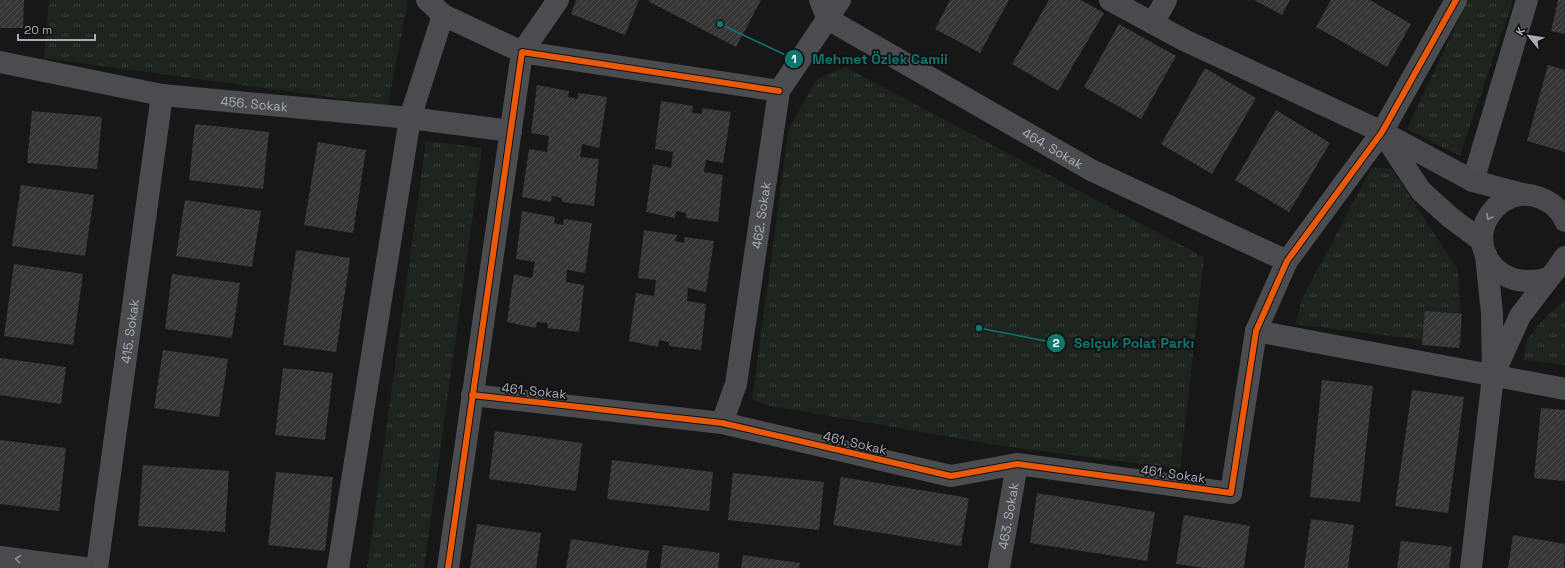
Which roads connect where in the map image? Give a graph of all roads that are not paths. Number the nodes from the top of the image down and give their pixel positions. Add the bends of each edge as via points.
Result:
1 (427, 0) edge
2 (558, 0) edge
3 (840, 0) edge
4 (1110, 0) edge
5 (1166, 0) edge
6 (1456, 0) edge
7 (1527, 0) edge
8 (824, 10) edge
9 (443, 15) junction
10 (1154, 23) junction
11 (522, 52) junction
12 (0, 62) edge
13 (780, 91) junction
14 (162, 95) junction
15 (410, 118) junction
16 (511, 131) junction
17 (1382, 132) junction
18 (1473, 181) junction
19 (1527, 195) junction
20 (1561, 211) edge
21 (1484, 248) junction
22 (1565, 257) edge
23 (1287, 261) junction
24 (1557, 275) edge
25 (1256, 330) junction
26 (1493, 376) junction
27 (1565, 389) edge
28 (472, 395) junction
29 (722, 423) junction
30 (1017, 464) junction
31 (0, 557) edge
32 (84, 568) edge
33 (97, 568) edge
34 (338, 568) edge
35 (448, 568) edge
36 (999, 568) edge
37 (1471, 568) edge

1 - 9 street
2 - 11 street
3 - 8 street, 462. Sokak
4 - 10 street
5 - 10 street
6 - 17 street
7 - 18 street
8 - 13 street, 462. Sokak
8 - 23 street, 464. Sokak via 1091,170
9 - 11 street
9 - 15 street
10 - 17 street via 1184,40
11 - 13 street
11 - 16 street
12 - 14 street, 456. Sokak
13 - 29 street, 462. Sokak via 736,384
14 - 15 street, 456. Sokak
14 - 33 street, 415. Sokak
15 - 16 street, 456. Sokak
15 - 34 street
16 - 28 street
17 - 18 street
17 - 21 street via 1421,191
17 - 23 street
18 - 19 street
19 - 20 street via 1541,198
19 -> 21 street via 1513,197 1490,213 1484,226
21 - 24 street via 1493,268 1505,277 1519,282
21 - 26 street via 1492,313
22 - 24 street
23 - 25 street
24 - 26 street via 1520,316
25 - 26 street
25 - 30 street, 461. Sokak via 1231,493
26 - 27 street
26 - 37 street
28 - 29 street, 461. Sokak
28 - 35 street
29 - 30 street, 461. Sokak via 951,476
30 - 36 street, 463. Sokak
32 -> 31 street

